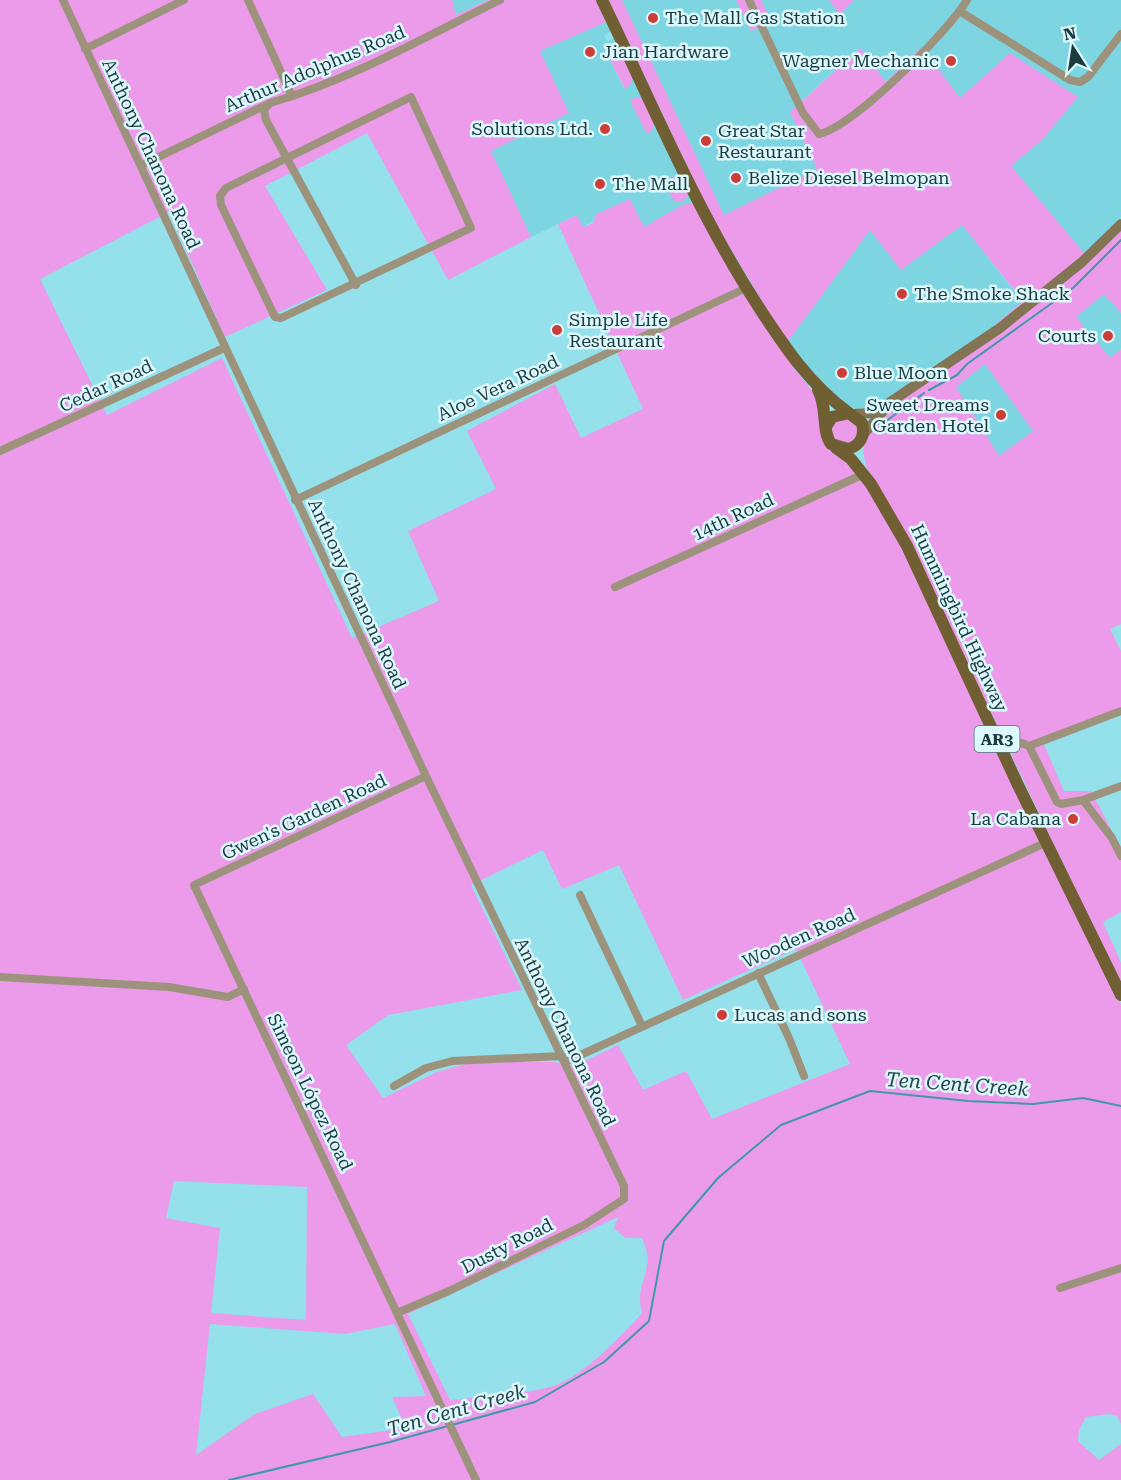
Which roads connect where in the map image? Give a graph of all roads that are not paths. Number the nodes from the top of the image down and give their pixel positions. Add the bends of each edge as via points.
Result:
1 (63, 0) edge
2 (184, 0) edge
3 (248, 0) edge
4 (500, 0) edge
5 (602, 0) edge
6 (749, 0) edge
7 (967, 0) edge
8 (961, 12) junction
9 (1120, 37) edge
10 (86, 49) junction
11 (292, 96) junction
12 (270, 103) junction
13 (288, 157) junction
14 (142, 165) junction
15 (1121, 224) edge
16 (356, 285) junction
17 (746, 288) junction
18 (224, 348) junction
19 (812, 382) junction
20 (891, 403) junction
21 (851, 413) junction
22 (826, 427) junction
23 (862, 437) junction
24 (836, 448) junction
25 (0, 451) edge
26 (868, 479) junction
27 (295, 500) junction
28 (615, 587) dead end
29 (1121, 711) edge
30 (1029, 746) junction
31 (1001, 748) junction
32 (426, 776) junction
33 (1121, 786) edge
34 (1083, 800) junction
35 (1046, 843) junction
36 (1121, 856) edge
37 (194, 885) joint
38 (580, 895) dead end
39 (758, 973) junction
40 (0, 977) edge
41 (244, 989) junction
42 (1121, 995) edge
43 (642, 1026) junction
44 (564, 1059) junction
45 (804, 1076) dead end
46 (394, 1086) dead end
47 (624, 1199) joint
48 (1121, 1268) edge
49 (1060, 1288) dead end
50 (399, 1312) junction
51 (476, 1480) edge

1 - 10 street, Anthony Chanona Road
2 - 10 street
3 - 11 street
4 - 11 street, Arthur Adolphus Road via 372,64
5 - 17 main road via 715,235
6 - 8 street via 803,113 819,134 831,132 892,82
7 - 8 street
8 - 9 street via 1070,80 1080,82 1089,77
10 - 14 street, Anthony Chanona Road
11 - 12 street, Arthur Adolphus Road
12 - 13 street via 264,110 266,120
12 - 14 street, Arthur Adolphus Road
13 - 16 street
13 - 16 street via 226,188 220,195 221,205 275,317 281,318
13 - 16 street via 411,98 471,228
14 - 18 street, Anthony Chanona Road
15 - 20 main road via 1082,262 1000,328
17 - 19 main road
17 - 27 street, Aloe Vera Road
18 - 25 street, Cedar Road
18 - 27 street, Anthony Chanona Road
19 - 21 main road
19 - 22 main road via 823,402
20 - 21 main road via 872,413
20 - 23 main road
21 - 22 main road via 832,417
21 - 23 main road via 862,423
22 - 24 main road via 828,439
23 - 24 main road via 853,447
23 - 26 main road, Hummingbird Highway / AR3 via 862,460
24 - 26 main road, Hummingbird Highway / AR3
26 - 28 street, 14th Road
26 - 31 main road, Hummingbird Highway / AR3 via 907,546
27 - 32 street, Anthony Chanona Road
29 - 30 street
30 - 31 street via 1022,743
30 - 34 street via 1057,802 1065,805
31 - 35 main road, Hummingbird Highway / AR3
32 - 37 street, Gwen's Garden Road
32 - 44 street, Anthony Chanona Road
33 - 34 street
34 - 36 street
35 - 39 street, Wooden Road
35 - 42 main road, Hummingbird Highway / AR3
37 - 41 street, Simeon López Road
38 - 43 street
39 - 43 street, Wooden Road
39 - 45 street
40 - 41 street via 169,987 228,997
41 - 50 street, Simeon López Road
43 - 44 street, Wooden Road
44 - 46 street via 452,1061 426,1068
44 - 47 street, Anthony Chanona Road via 624,1186
47 - 50 street, Dusty Road via 584,1225
48 - 49 street
50 - 51 street, Simeon López Road via 402,1328

